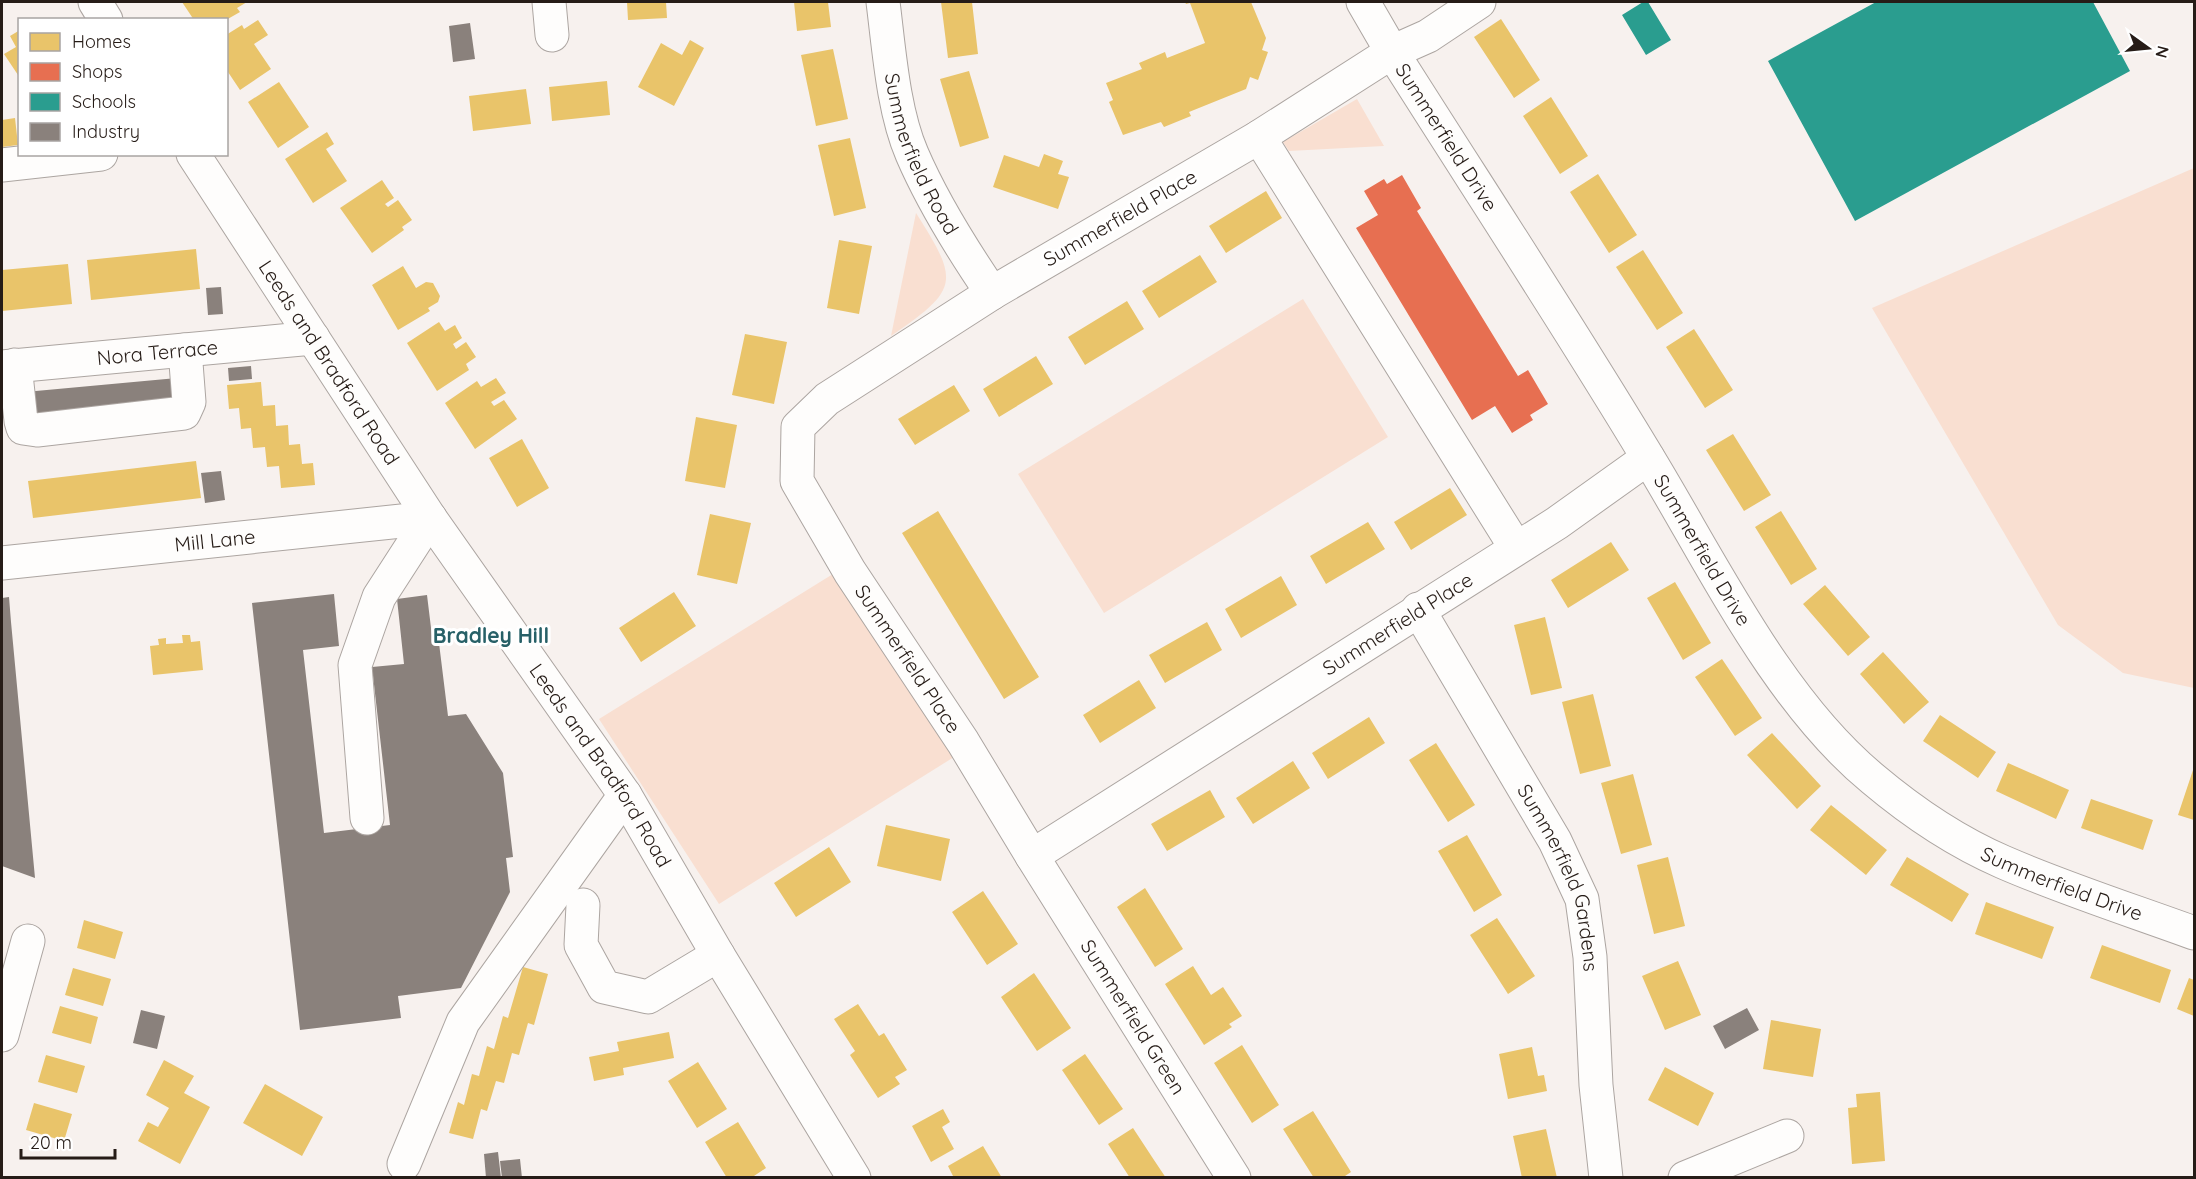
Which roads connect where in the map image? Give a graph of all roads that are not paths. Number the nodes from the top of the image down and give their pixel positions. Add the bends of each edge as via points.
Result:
1 (95, 2) edge
2 (549, 2) edge
3 (883, 2) edge
4 (1363, 2) edge
5 (1479, 2) edge
6 (105, 18) edge
7 (552, 35) dead end
8 (1392, 52) junction
9 (1258, 137) junction
10 (83, 156) edge
11 (194, 156) edge
12 (2, 165) edge
13 (992, 294) junction
14 (313, 338) junction
15 (185, 350) junction
16 (8, 366) edge
17 (1648, 458) junction
18 (430, 518) junction
19 (1516, 548) junction
20 (2, 563) edge
21 (1418, 609) junction
22 (625, 795) junction
23 (367, 818) dead end
24 (1032, 856) junction
25 (583, 905) dead end
26 (2194, 933) edge
27 (28, 941) dead end
28 (718, 955) junction
29 (7, 992) edge
30 (2, 1035) edge
31 (1787, 1136) dead end
32 (404, 1164) dead end
33 (854, 1178) edge
34 (1234, 1178) edge
35 (1606, 1178) edge
36 (1685, 1178) edge

1 - 6 street
2 - 7 street
3 - 13 street, Summerfield Road via 893,77 911,153 958,242
4 - 8 street, Summerfield Drive
5 - 8 street, Summerfield Place via 1428,36
8 - 9 street, Summerfield Place
8 - 17 street, Summerfield Drive
9 - 13 street, Summerfield Place
9 - 19 street
10 - 12 street
11 - 14 street, Leeds and Bradford Road
13 - 24 street, Summerfield Place via 827,399 798,426 797,481 850,572 963,742
14 - 15 street, Nora Terrace
14 - 18 street, Leeds and Bradford Road
15 - 16 street, Nora Terrace
15 - 16 street via 189,402 184,413 37,430 23,428
17 - 19 street, Summerfield Place
17 - 26 street, Summerfield Drive via 1786,682 1835,743 1872,779 1941,828 2001,861
18 - 20 street, Mill Lane
18 - 22 street, Leeds and Bradford Road
18 - 23 street via 379,597 355,664
19 - 21 street, Summerfield Place
21 - 24 street, Summerfield Place
21 - 35 street, Summerfield Gardens via 1555,841 1582,899
22 - 28 street, Leeds and Bradford Road
22 - 32 street via 463,1022
24 - 34 street, Summerfield Green
25 - 28 street via 581,945 604,987 648,997
27 - 29 street
28 - 33 street, Leeds and Bradford Road
29 - 30 street
31 - 36 street

